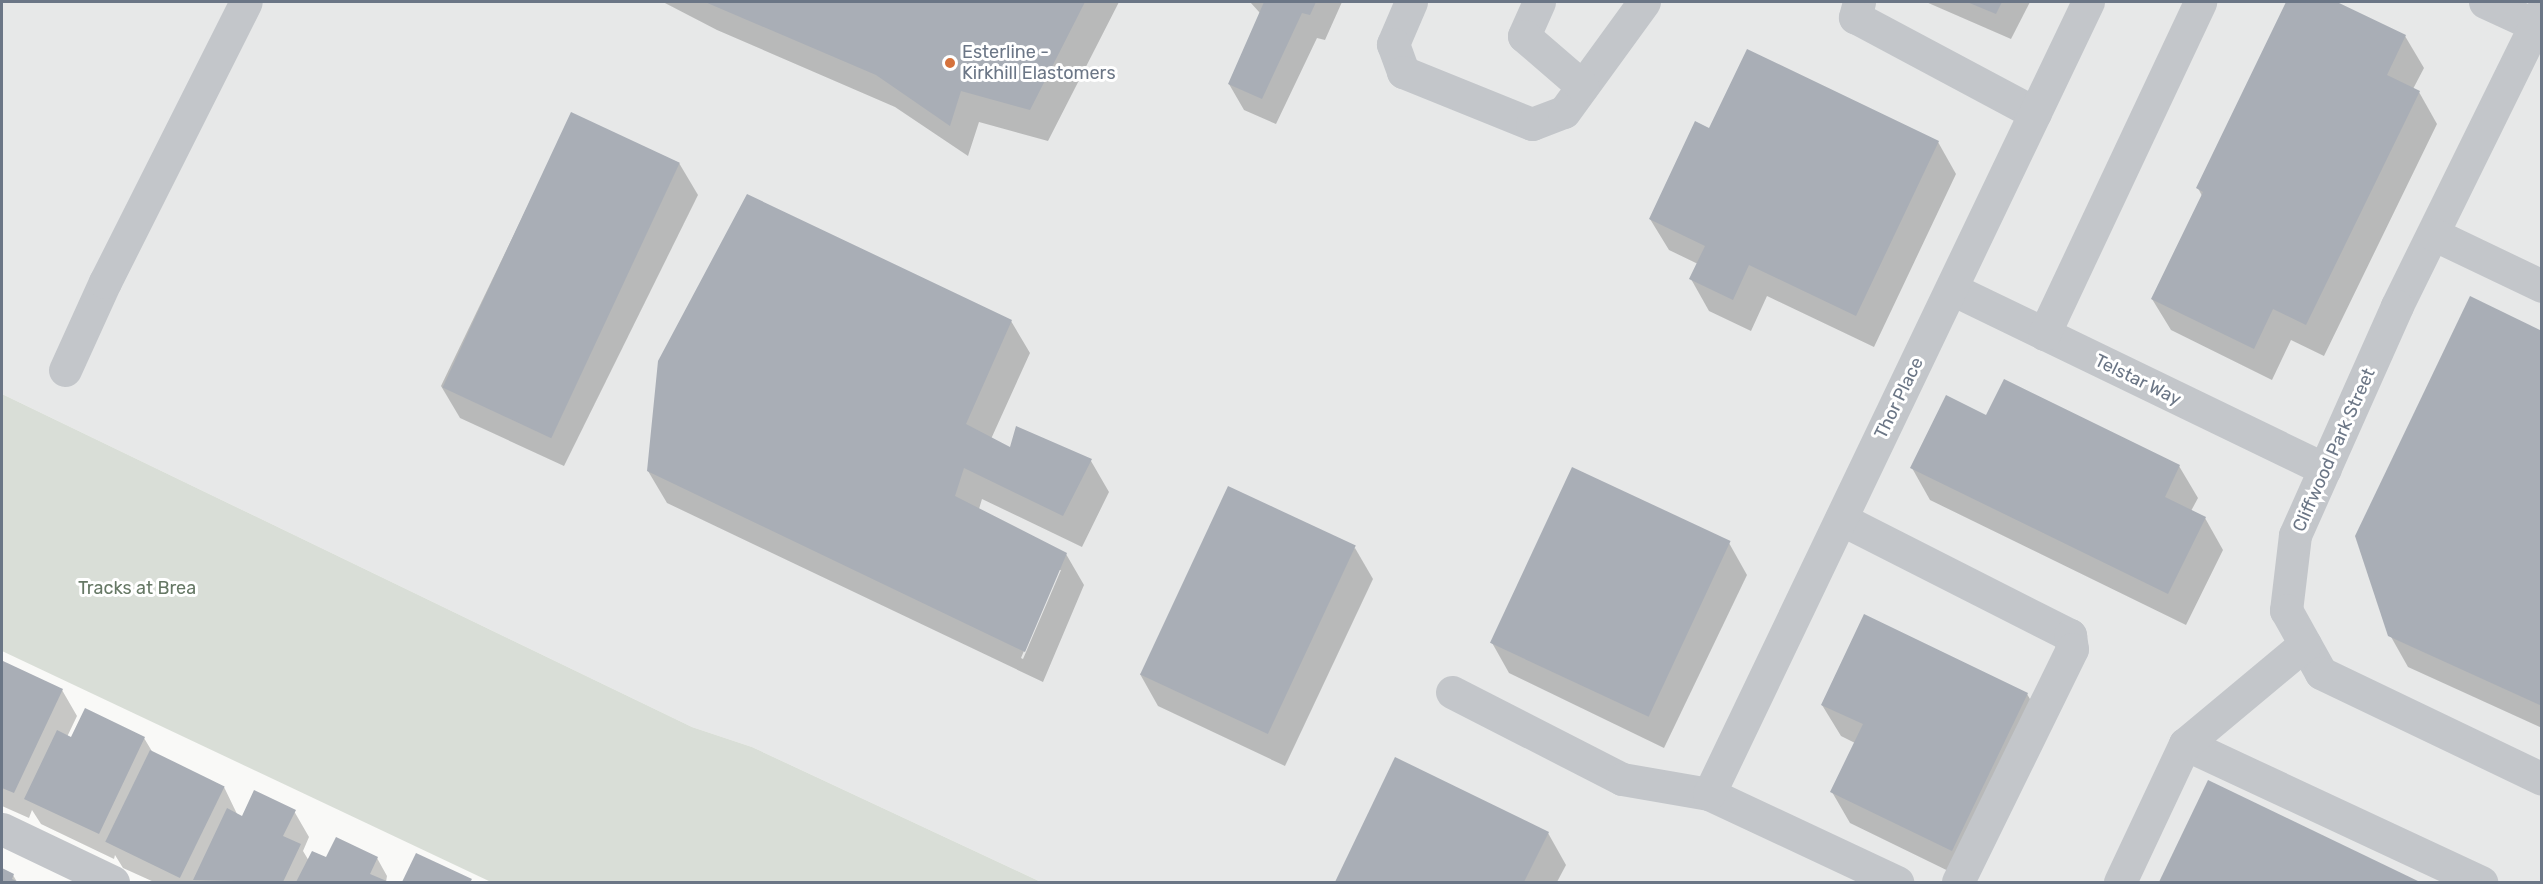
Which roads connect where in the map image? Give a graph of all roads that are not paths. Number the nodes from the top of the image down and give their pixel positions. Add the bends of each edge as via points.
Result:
1 (246, 2) edge
2 (1411, 2) edge
3 (1539, 2) edge
4 (1644, 2) edge
5 (1859, 2) edge
6 (2088, 2) edge
7 (2200, 2) edge
8 (2485, 2) edge
9 (2539, 23) edge
10 (1582, 86) junction
11 (2035, 113) junction
12 (2433, 234) junction
13 (2541, 286) edge
14 (1952, 289) junction
15 (2044, 334) junction
16 (65, 370) dead end
17 (2325, 469) junction
18 (1841, 519) junction
19 (2305, 645) junction
20 (1452, 692) dead end
21 (2185, 744) junction
22 (2541, 779) edge
23 (1709, 794) junction
24 (2, 829) edge
25 (113, 882) edge
26 (1896, 882) edge
27 (1958, 882) edge
28 (2120, 882) edge
29 (2481, 882) edge

1 - 16 street
2 - 10 street via 1393,44 1403,72 1532,124 1564,112
3 - 10 street via 1524,36
4 - 10 street
5 - 11 street via 1855,17
6 - 11 street, Thor Place
7 - 15 street
8 - 9 street
9 - 12 street, Cliffwood Park Street
11 - 14 street, Thor Place
12 - 13 street
12 - 17 street, Cliffwood Park Street
14 - 15 street, Telstar Way
14 - 18 street, Thor Place
15 - 17 street, Telstar Way
17 - 19 street, Cliffwood Park Street via 2295,535 2286,610
18 - 23 street, Thor Place
18 - 27 street via 2070,634 2072,649
19 - 21 street
19 - 22 street, Cliffwood Park Street via 2321,673
20 - 23 street via 1622,779
21 - 28 street
21 - 29 street
23 - 26 street
24 - 25 street

